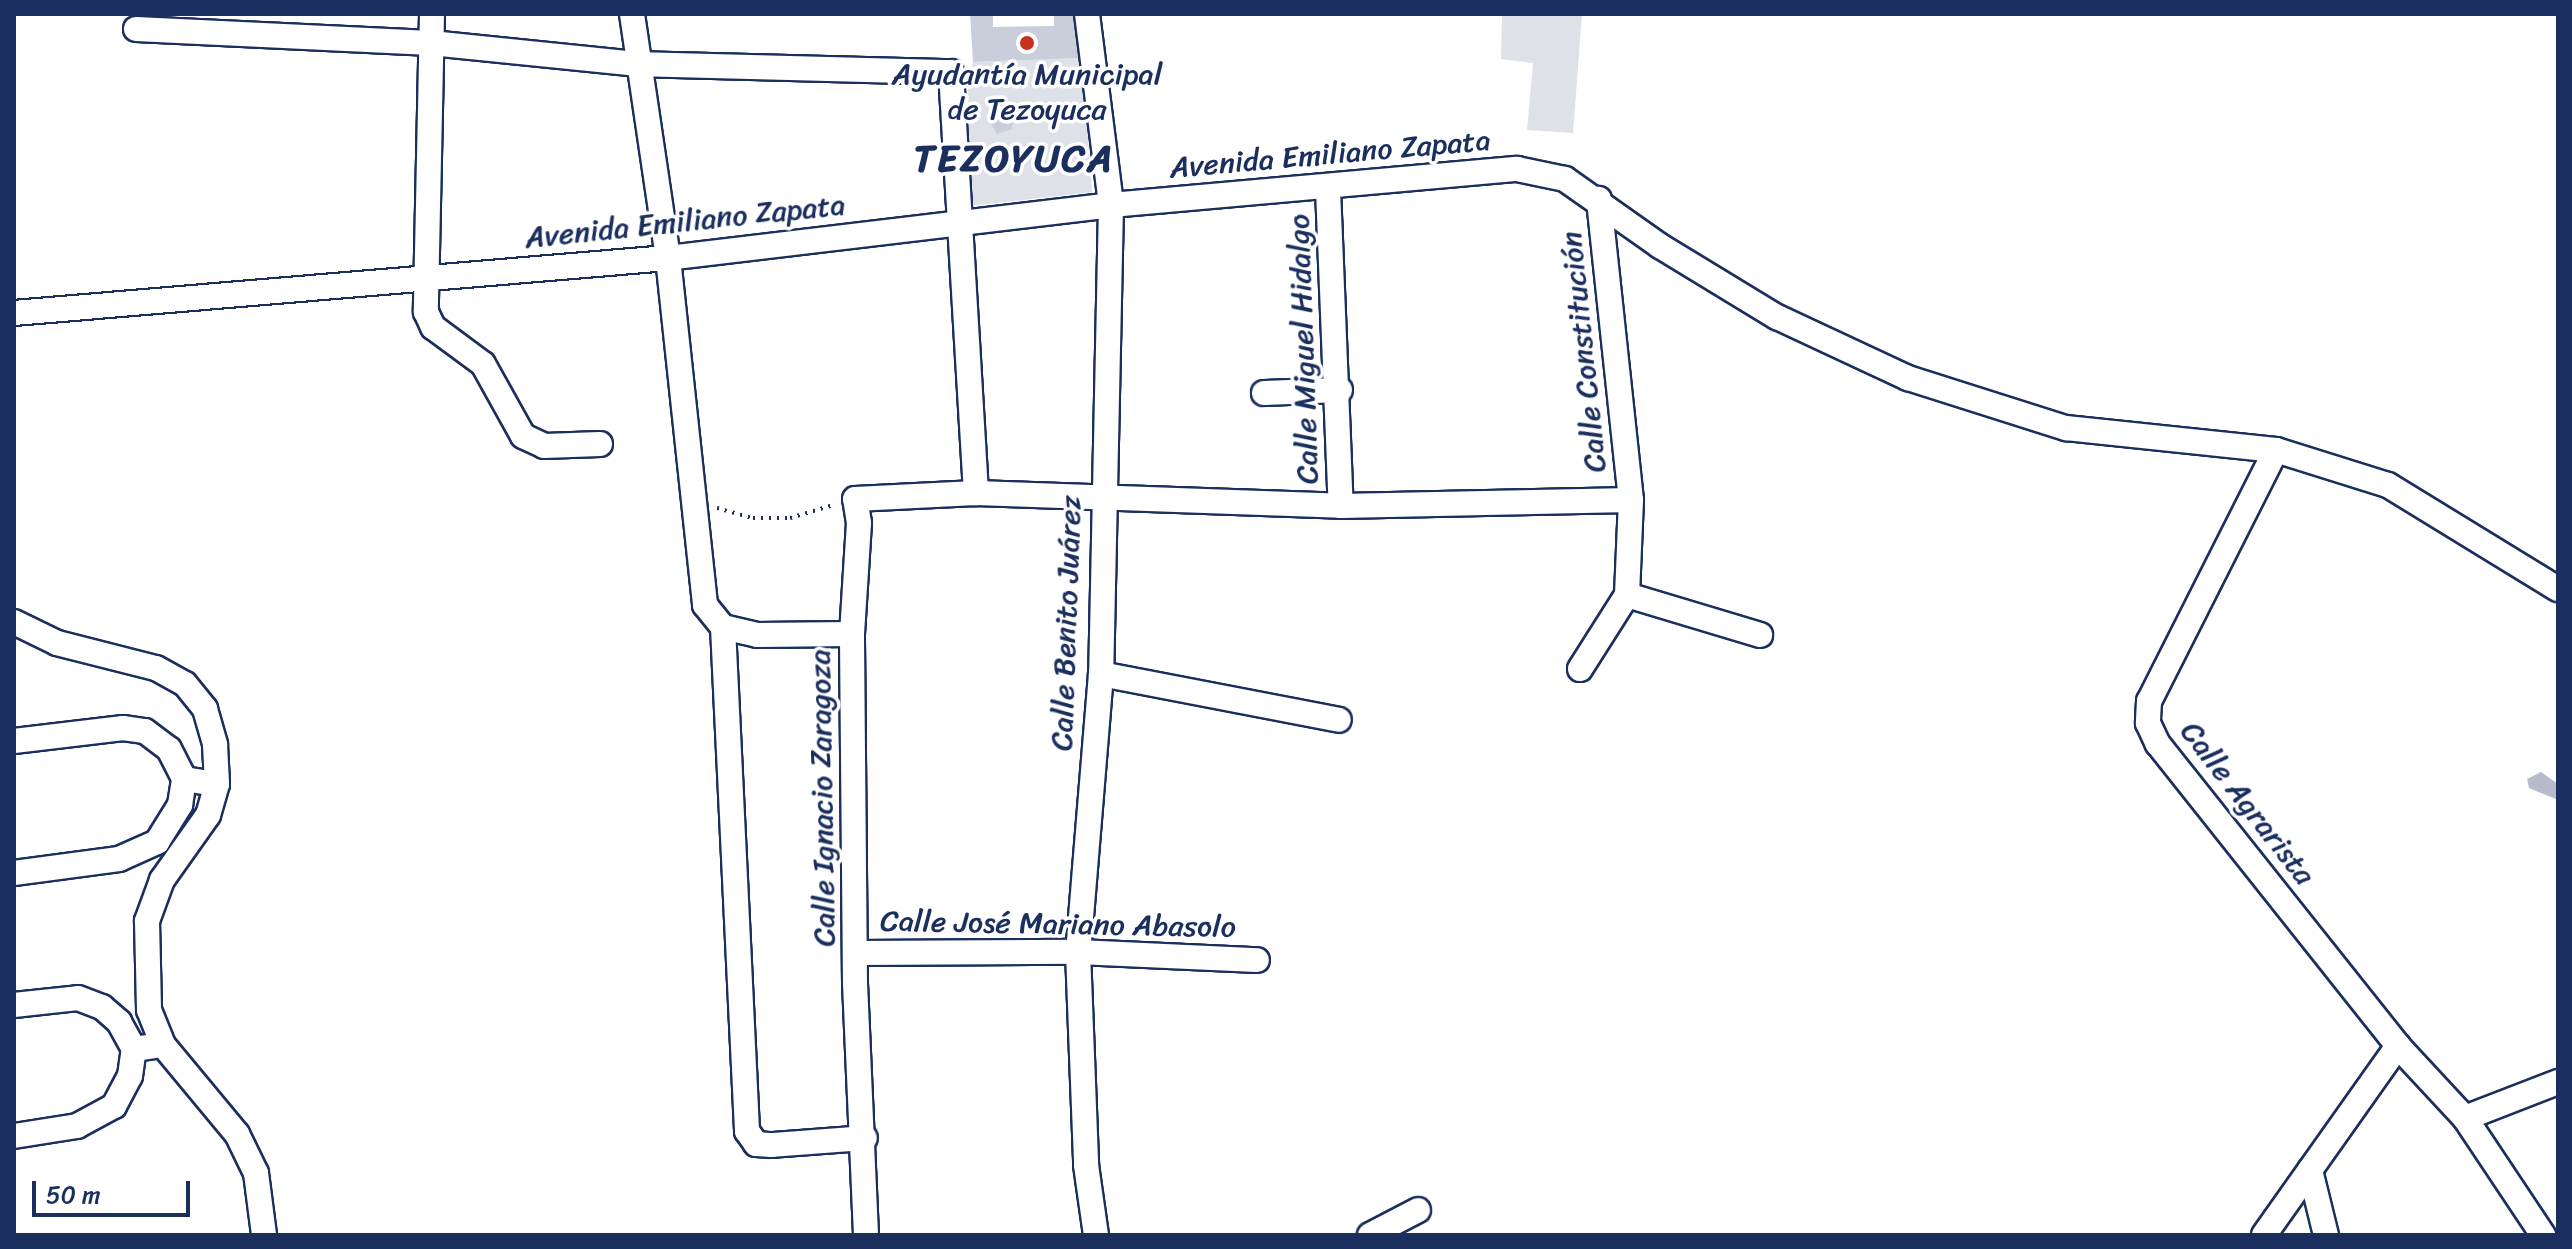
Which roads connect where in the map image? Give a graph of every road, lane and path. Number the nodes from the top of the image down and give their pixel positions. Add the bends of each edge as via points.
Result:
1 (432, 14) edge
2 (632, 14) edge
3 (1087, 14) edge
4 (136, 29) dead end
5 (431, 43) junction
6 (637, 64) junction
7 (1328, 189) junction
8 (1599, 199) junction
9 (1111, 205) junction
10 (963, 222) junction
11 (668, 258) junction
12 (427, 278) junction
13 (14, 313) edge
14 (1340, 390) junction
15 (1264, 393) dead end
16 (600, 444) dead end
17 (2276, 450) junction
18 (976, 493) junction
19 (1102, 497) junction
20 (855, 499) junction
21 (1631, 500) junction
22 (694, 502) junction
23 (1341, 506) junction
24 (2558, 589) edge
25 (1627, 595) junction
26 (14, 622) edge
27 (723, 627) junction
28 (852, 634) junction
29 (1760, 635) dead end
30 (1580, 669) dead end
31 (1101, 674) junction
32 (1339, 720) dead end
33 (14, 741) edge
34 (184, 779) junction
35 (217, 784) junction
36 (14, 873) edge
37 (1078, 952) junction
38 (858, 953) junction
39 (1257, 960) dead end
40 (14, 1005) edge
41 (163, 1045) junction
42 (2398, 1046) junction
43 (134, 1049) junction
44 (2558, 1082) edge
45 (2465, 1118) junction
46 (14, 1136) edge
47 (865, 1138) junction
48 (2310, 1170) junction
49 (1418, 1210) dead end
50 (264, 1235) edge
51 (866, 1235) edge
52 (1096, 1235) edge
53 (1370, 1235) edge
54 (2264, 1235) edge
55 (2326, 1235) edge
56 (2543, 1235) edge

1 - 5 street
2 - 6 street
3 - 9 street, Calle Benito Juárez
4 - 5 street
5 - 6 street
5 - 12 street
6 - 10 street via 951,72
6 - 11 street
7 - 8 street, Avenida Emiliano Zapata via 1517,169 1565,179
7 - 9 street, Avenida Emiliano Zapata
7 - 14 street, Calle Miguel Hidalgo
8 - 17 street, Avenida Emiliano Zapata via 1660,246 1777,317 1908,378 2066,428
8 - 21 street, Calle Constitución
9 - 10 street, Avenida Emiliano Zapata
9 - 19 street, Calle Benito Juárez
10 - 11 street, Avenida Emiliano Zapata
10 - 18 street
11 - 12 street, Avenida Emiliano Zapata
11 - 22 street
12 - 13 street, Avenida Emiliano Zapata
12 - 16 street via 426,312 433,327 483,364 523,436 544,446
14 - 15 street
14 - 23 street, Calle Miguel Hidalgo
17 - 24 street, Avenida Emiliano Zapata via 2388,485
17 - 42 street, Calle Agrarista via 2149,701 2148,723 2158,744
18 - 19 street, Calle Miguel Hidalgo
18 - 20 street, Calle Miguel Hidalgo
19 - 23 street, Calle Miguel Hidalgo
19 - 31 street, Calle Benito Juárez
20 - 22 path via 790,518 765,518
20 - 28 street via 859,538
21 - 23 street, Calle Miguel Hidalgo
21 - 25 street, Calle Constitución
22 - 27 street via 705,605
25 - 29 street
25 - 30 street
26 - 35 street via 57,643 156,668 185,684 205,709 215,745
27 - 28 street, Calle Ignacio Zaragoza via 757,635
27 - 47 street via 747,1131 756,1144 772,1145
28 - 38 street, Calle Ignacio Zaragoza
31 - 32 street
31 - 37 street, Calle Benito Juárez
33 - 34 street via 123,728 145,731 169,749
34 - 35 street
34 - 36 street via 180,805 157,842 119,859
35 - 41 street via 208,815 162,880 147,921 149,1010
37 - 38 street, Calle José Mariano Abasolo
37 - 39 street, Calle José Mariano Abasolo
37 - 52 street, Calle Benito Juárez via 1086,1165
38 - 47 street, Calle Ignacio Zaragoza
40 - 43 street via 78,998 102,1007 119,1022
41 - 43 street
41 - 50 street via 237,1134 256,1173
42 - 45 street, Calle Agrarista
42 - 48 street
43 - 46 street via 130,1076 114,1106 77,1126
44 - 45 street
45 - 56 street, Calle Agrarista
47 - 51 street, Calle Ignacio Zaragoza
48 - 54 street
48 - 55 street
49 - 53 street

